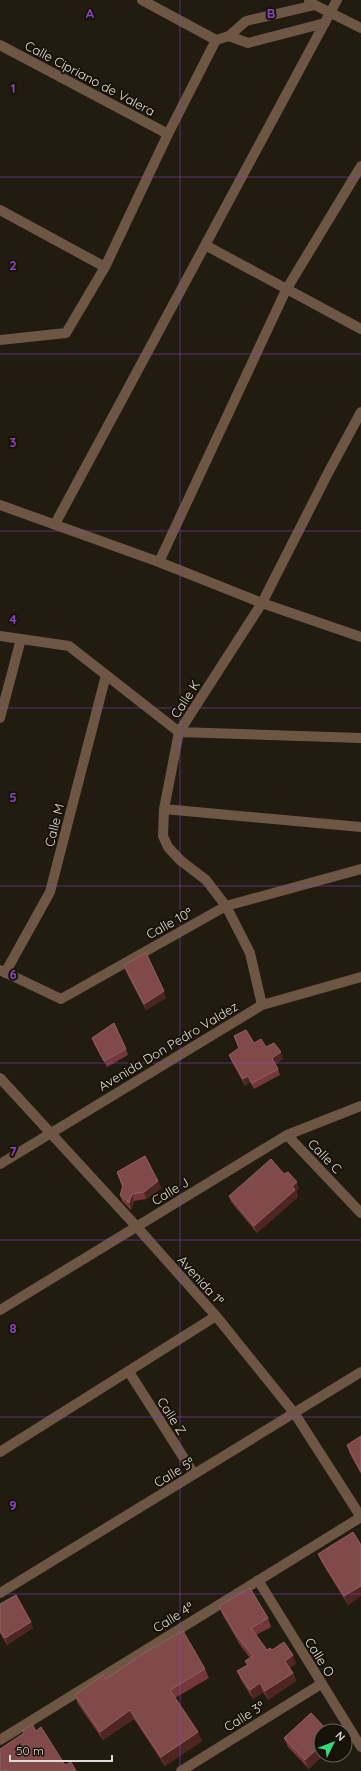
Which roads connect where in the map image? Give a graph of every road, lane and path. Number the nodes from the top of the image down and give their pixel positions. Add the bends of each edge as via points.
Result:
1 (142, 0) edge
2 (337, 0) edge
3 (310, 2) edge
4 (331, 12) junction
5 (325, 23) junction
6 (361, 28) edge
7 (229, 36) junction
8 (216, 40) junction
9 (0, 45) edge
10 (168, 134) junction
11 (361, 166) edge
12 (0, 210) edge
13 (205, 245) junction
14 (105, 268) junction
15 (286, 290) junction
16 (361, 329) edge
17 (0, 334) edge
18 (5, 340) edge
19 (361, 412) edge
20 (0, 505) edge
21 (55, 524) junction
22 (159, 562) junction
23 (262, 603) junction
24 (0, 636) edge
25 (361, 637) edge
26 (21, 639) junction
27 (106, 675) junction
28 (0, 718) edge
29 (179, 732) junction
30 (361, 738) edge
31 (164, 809) junction
32 (361, 827) edge
33 (361, 869) edge
34 (226, 906) junction
35 (2, 972) edge
36 (361, 977) edge
37 (262, 1005) junction
38 (0, 1078) edge
39 (361, 1106) edge
40 (50, 1133) junction
41 (288, 1135) junction
42 (0, 1164) edge
43 (361, 1213) edge
44 (136, 1226) junction
45 (0, 1310) edge
46 (216, 1316) junction
47 (129, 1372) junction
48 (361, 1372) edge
49 (295, 1414) junction
50 (0, 1452) edge
51 (194, 1474) junction
52 (361, 1517) edge
53 (258, 1580) junction
54 (0, 1593) edge
55 (321, 1684) junction
56 (0, 1740) edge
57 (361, 1747) edge
58 (180, 1771) edge

1 - 8 street
2 - 4 street
3 - 4 street
3 - 7 street via 246,21
4 - 5 street
4 - 6 street
5 - 7 street via 248,43
5 - 13 street
7 - 8 street
8 - 10 street
9 - 10 street, Calle Cipriano de Valera
10 - 14 street
11 - 15 street
12 - 14 street
13 - 15 street
13 - 21 street
14 - 18 street via 66,333
15 - 16 street
15 - 22 street
17 - 18 street
19 - 23 street, Calle K
20 - 21 street
21 - 22 street
22 - 23 street
23 - 25 street
23 - 29 street, Calle K
24 - 26 street
26 - 27 street via 69,646
26 - 28 street
27 - 29 street
27 - 35 street, Calle M via 50,892
29 - 30 street
29 - 31 street, Calle K
31 - 32 street
31 - 34 street, Calle K via 163,836 168,847 206,880
33 - 34 street, Calle 10ª
34 - 35 street, Calle 10ª via 61,999
34 - 37 street, Calle K via 250,953
36 - 37 street, Avenida Don Pedro Valdez
37 - 40 street, Avenida Don Pedro Valdez
38 - 40 street, Avenida 1ª
39 - 41 street, Calle J
40 - 42 street, Avenida Don Pedro Valdez
40 - 44 street, Avenida 1ª
41 - 43 street, Calle C
41 - 44 street, Calle J
44 - 45 street, Calle J
44 - 46 street, Avenida 1ª
46 - 47 street
46 - 49 street, Avenida 1ª
47 - 50 street
47 - 51 street, Calle Z
48 - 49 street, Calle 5ª
49 - 51 street, Calle 5ª
49 - 52 street, Avenida 1ª
51 - 54 street, Calle 5ª
52 - 53 street, Calle 4ª
53 - 55 street, Calle O
53 - 56 street, Calle 4ª
55 - 57 street, Calle O
55 - 58 street, Calle 3ª

